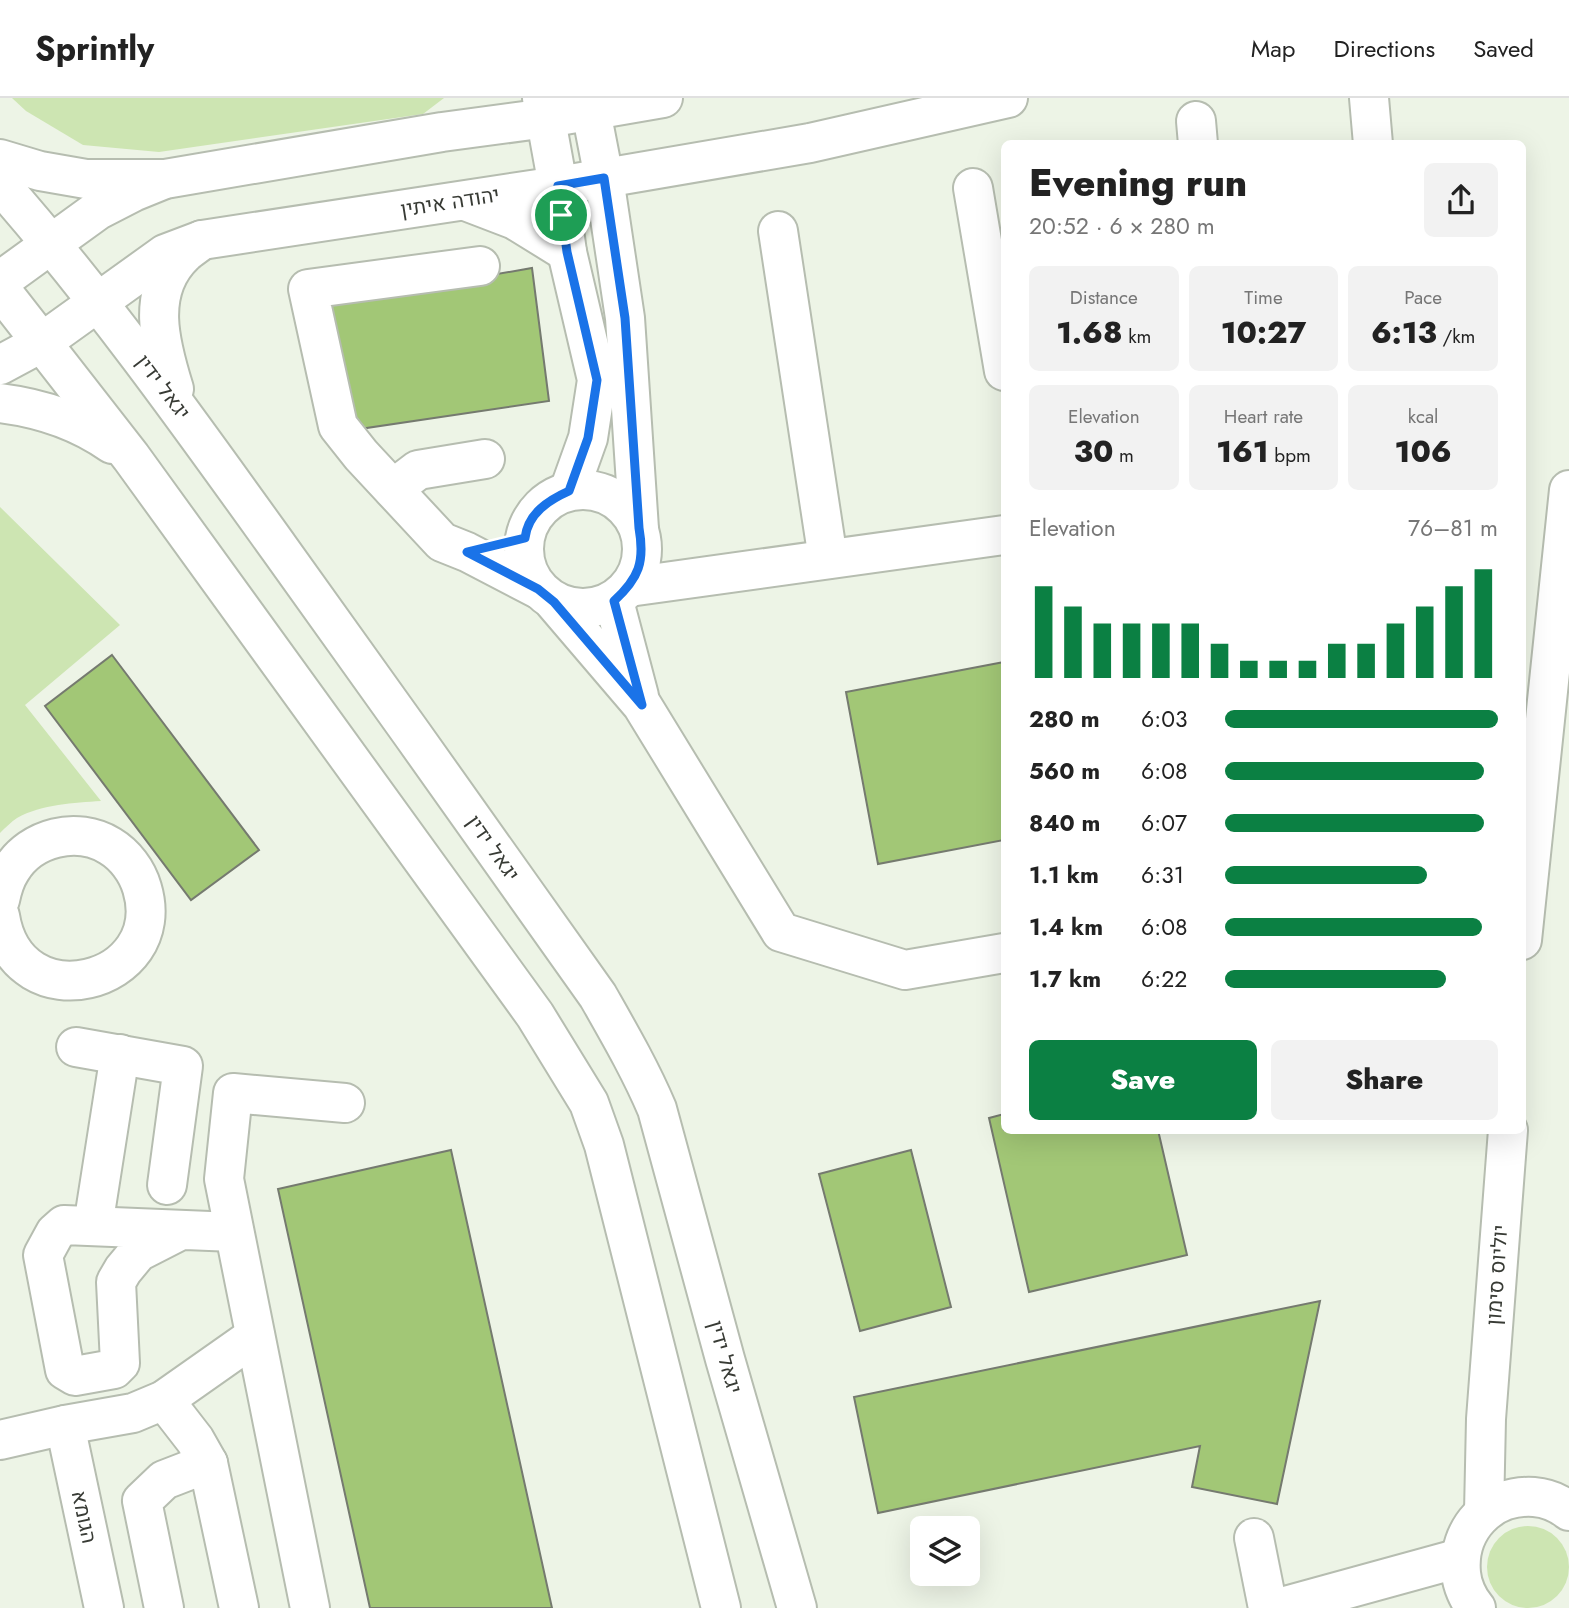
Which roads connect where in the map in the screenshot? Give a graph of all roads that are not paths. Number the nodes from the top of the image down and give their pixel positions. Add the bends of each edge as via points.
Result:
1 (663, 98) edge
2 (1008, 98) edge
3 (1369, 98) edge
4 (589, 104) edge
5 (544, 108) edge
6 (1373, 140) edge
7 (0, 159) edge
8 (604, 178) junction
9 (165, 179) junction
10 (0, 184) edge
11 (558, 186) junction
12 (973, 188) dead end
13 (463, 200) junction
14 (778, 231) dead end
15 (202, 240) junction
16 (52, 243) junction
17 (567, 252) junction
18 (481, 267) dead end
19 (0, 281) edge
20 (0, 289) edge
21 (99, 301) junction
22 (41, 343) junction
23 (1001, 353) edge
24 (0, 365) edge
25 (0, 403) edge
26 (180, 411) junction
27 (131, 457) junction
28 (485, 459) dead end
29 (393, 489) junction
30 (1569, 490) edge
31 (569, 491) junction
32 (1001, 535) edge
33 (525, 538) junction
34 (640, 539) junction
35 (1566, 544) edge
36 (467, 552) junction
37 (828, 559) junction
38 (724, 573) junction
39 (621, 594) junction
40 (546, 596) junction
41 (642, 705) junction
42 (0, 900) edge
43 (1526, 904) edge
44 (0, 916) edge
45 (1001, 954) edge
46 (8, 961) edge
47 (76, 1047) dead end
48 (120, 1054) junction
49 (345, 1103) dead end
50 (1508, 1134) edge
51 (167, 1185) dead end
52 (93, 1226) junction
53 (181, 1230) junction
54 (234, 1232) junction
55 (255, 1336) junction
56 (164, 1400) junction
57 (1486, 1419) junction
58 (65, 1425) junction
59 (0, 1440) edge
60 (208, 1463) junction
61 (1557, 1505) edge
62 (1484, 1512) junction
63 (1254, 1538) dead end
64 (1460, 1559) junction
65 (797, 1605) edge
66 (1466, 1606) edge
67 (104, 1608) edge
68 (164, 1608) edge
69 (239, 1608) edge
70 (310, 1608) edge
71 (721, 1608) edge
72 (1268, 1608) edge
73 (1278, 1608) edge

1 - 4 street
2 - 8 street, יהודה איתין via 810,143
3 - 6 street
4 - 5 street
4 - 8 street
5 - 9 street via 442,132
5 - 11 street
7 - 9 street via 40,172 86,179
8 - 11 street, יהודה איתין
8 - 34 street via 625,318
9 - 16 street via 99,210
10 - 16 street, יגאל ידין
11 - 13 street, יהודה איתין
11 - 17 street
12 - 23 street
13 - 15 street, יהודה איתין
13 - 17 street via 515,219
14 - 37 street
15 - 21 street, יהודה איתין via 165,254
15 - 26 street via 174,265 159,305 165,362
16 - 19 street
16 - 21 street, יגאל ידין
17 - 31 street via 597,380 588,438
18 - 29 street via 309,289 338,426
20 - 22 street
21 - 22 street, יהודה איתין
21 - 26 street, יגאל ידין
22 - 24 street, יהודה איתין
22 - 27 street
25 - 27 street via 63,417
26 - 65 street, יגאל ידין via 598,996 644,1078 657,1108
27 - 71 street via 535,1014 589,1103 604,1145
28 - 29 street via 418,470
29 - 36 street via 442,542
30 - 35 street
31 - 33 street via 550,499 535,513
31 - 34 street via 586,490 618,502 631,513
32 - 37 street
33 - 36 street
33 - 40 street via 527,572
34 - 38 street
34 - 39 street via 639,569
35 - 43 street
36 - 40 street
37 - 38 street
38 - 39 street
39 - 40 street via 594,608 574,609
39 - 41 street
40 - 41 street
41 - 45 street via 780,932 905,970
42 - 46 street via 10,870 26,853 67,836 110,846 128,862 143,892 145,914 139,936 127,956 109,971 77,981 55,979
44 - 46 street
47 - 48 street
48 - 51 street via 183,1066
48 - 52 street
49 - 54 street via 233,1093 224,1179
50 - 57 street, יוליוס סימון
52 - 53 street
52 - 53 street via 64,1225 43,1255 65,1370 75,1376 114,1369 120,1363 116,1282 138,1252
53 - 54 street
54 - 55 street
55 - 56 street
55 - 70 street
56 - 58 street via 133,1413
56 - 60 street
57 - 61 street, יוליוס סימון via 1504,1457 1530,1486
57 - 62 street, יוליוס סימון
58 - 59 street
58 - 67 street, הגומא
60 - 68 street via 164,1480 142,1501
60 - 69 street
61 - 62 street via 1521,1496
62 - 64 street via 1472,1525
63 - 72 street
64 - 66 street
64 - 73 street

